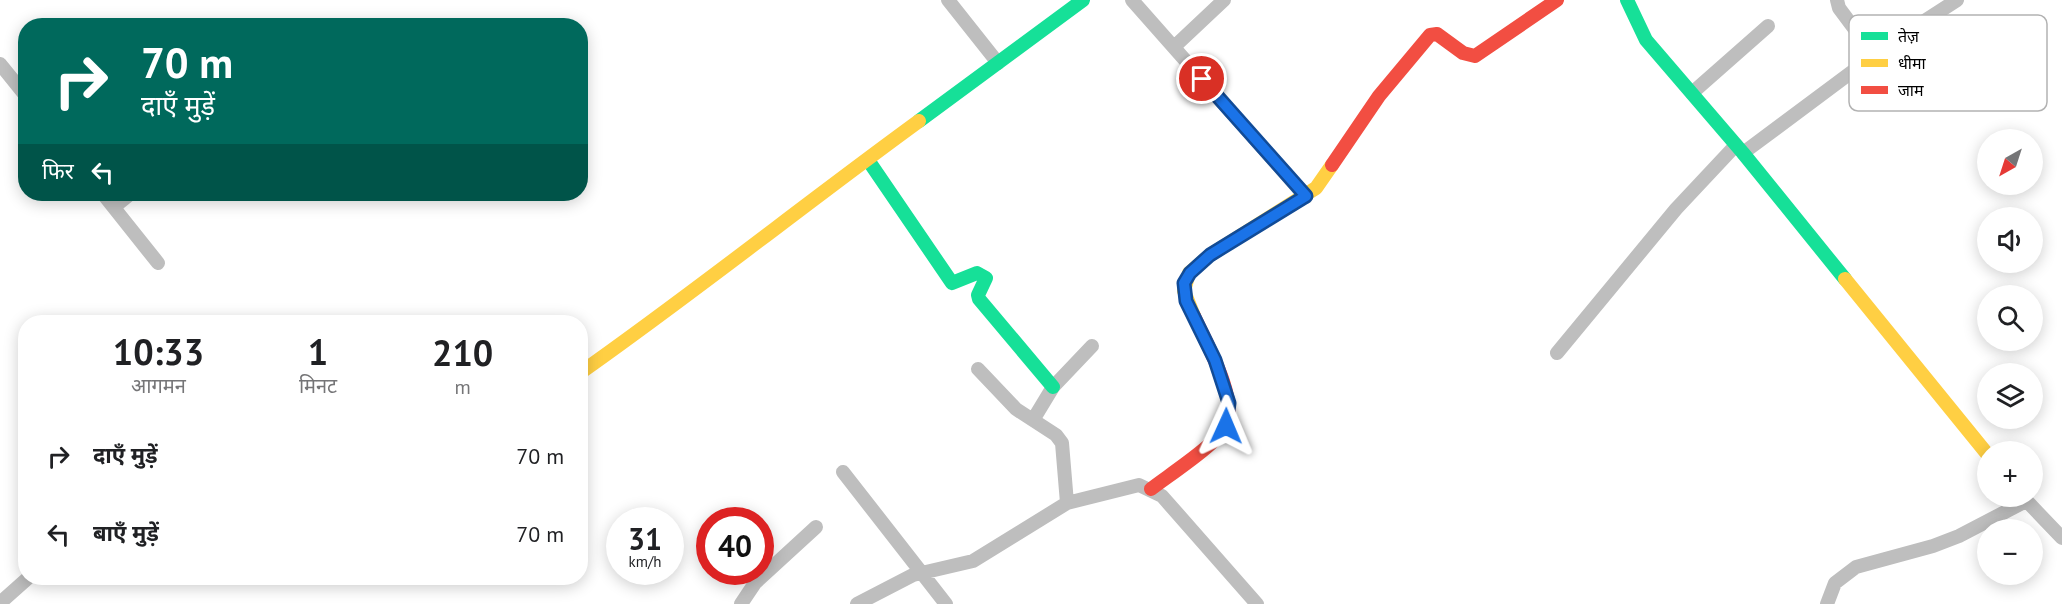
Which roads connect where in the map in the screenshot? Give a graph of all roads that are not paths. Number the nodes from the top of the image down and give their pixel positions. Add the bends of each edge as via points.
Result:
1 (948, 0) edge
2 (1083, 0) edge
3 (1132, 0) edge
4 (1224, 0) edge
5 (1557, 0) edge
6 (1627, 0) edge
7 (1837, 0) edge
8 (1957, 0) edge
9 (1934, 15) edge
10 (1849, 21) edge
11 (1768, 26) dead end
12 (1174, 47) junction
13 (998, 63) junction
14 (0, 64) edge
15 (1849, 72) edge
16 (18, 86) edge
17 (1692, 93) junction
18 (1739, 149) junction
19 (868, 160) junction
20 (1306, 196) junction
21 (109, 201) edge
22 (121, 201) edge
23 (114, 207) junction
24 (158, 263) dead end
25 (1092, 346) dead end
26 (1557, 353) dead end
27 (588, 367) edge
28 (978, 369) dead end
29 (1053, 387) junction
30 (1033, 420) junction
31 (1977, 441) edge
32 (843, 472) dead end
33 (1151, 489) junction
34 (1067, 503) junction
35 (2010, 507) edge
36 (2032, 507) edge
37 (816, 526) dead end
38 (2062, 538) edge
39 (923, 574) junction
40 (20, 585) edge
41 (1832, 590) junction
42 (0, 603) edge
43 (741, 604) edge
44 (857, 604) edge
45 (946, 604) edge
46 (1257, 604) edge
47 (1827, 604) edge
48 (1838, 604) edge

1 - 13 street
2 - 13 street
3 - 12 street
4 - 12 street
5 - 20 street via 1475,56 1462,53 1437,34 1430,35 1379,96 1330,169
6 - 17 street via 1646,40
7 - 10 street
8 - 9 street
11 - 17 street
12 - 20 street
13 - 19 street
14 - 16 street
15 - 18 street
17 - 18 street
18 - 26 street via 1676,209
18 - 31 street
19 - 27 street
19 - 29 street via 952,283 977,273 986,278 979,299
20 - 33 street via 1210,255 1184,283 1186,301 1215,360 1229,419 1219,434
21 - 23 street
22 - 23 street
23 - 24 street
25 - 29 street
28 - 30 street via 999,394
29 - 30 street
30 - 34 street via 1062,443
32 - 39 street
33 - 34 street via 1139,485 1125,487
33 - 46 street via 1162,496
34 - 39 street via 973,561
35 - 41 street via 1959,536 1856,567 1845,573
36 - 38 street
37 - 43 street via 755,583
39 - 44 street via 904,579
39 - 45 street
40 - 42 street
41 - 47 street
41 - 48 street

